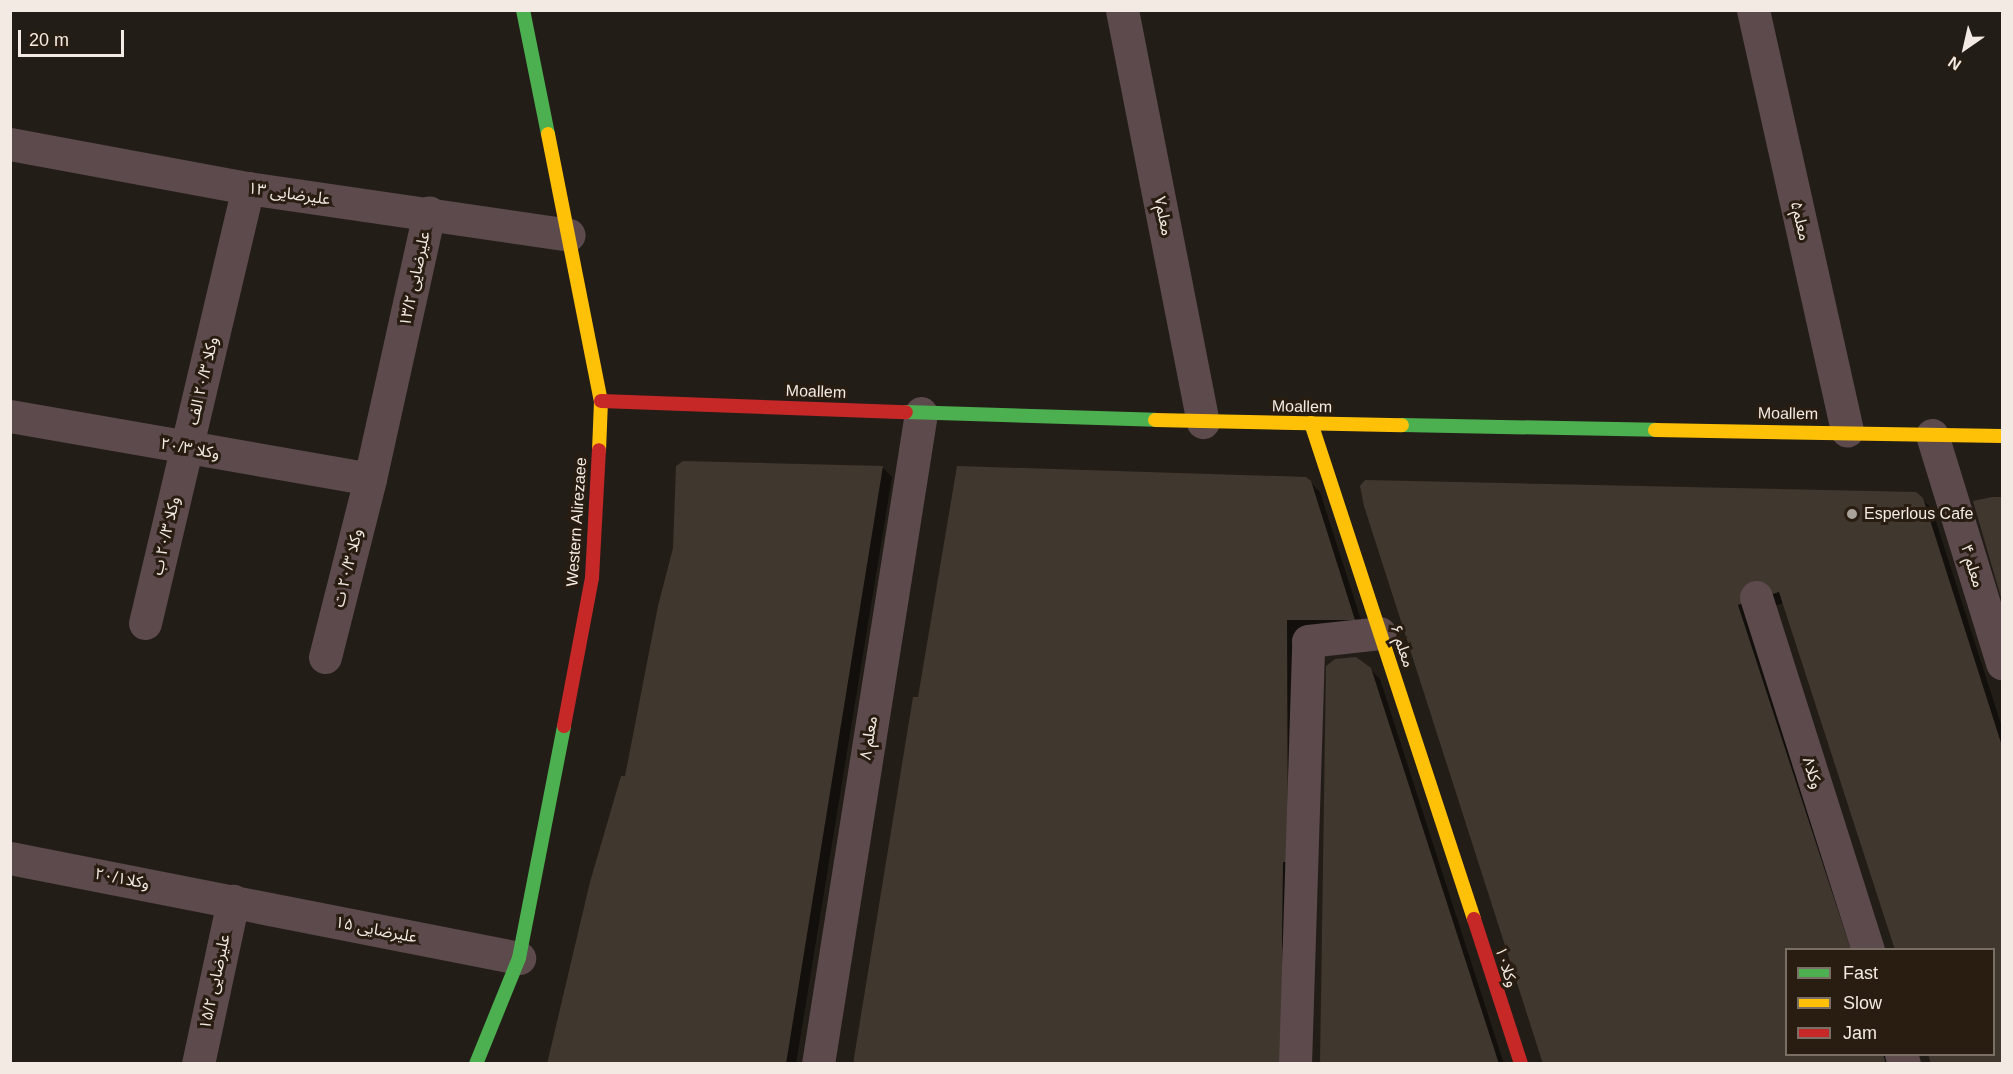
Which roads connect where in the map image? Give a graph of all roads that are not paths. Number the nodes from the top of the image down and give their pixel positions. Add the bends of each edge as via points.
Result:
1 (523, 10) edge
2 (1122, 10) edge
3 (1753, 10) edge
4 (10, 144) edge
5 (248, 188) junction
6 (429, 212) junction
7 (568, 235) junction
8 (601, 401) junction
9 (921, 413) junction
10 (10, 416) edge
11 (1203, 422) junction
12 (1311, 423) junction
13 (1847, 431) junction
14 (1932, 435) junction
15 (2002, 436) edge
16 (187, 449) junction
17 (370, 479) junction
18 (1756, 597) dead end
19 (145, 623) dead end
20 (1380, 633) junction
21 (326, 657) dead end
22 (2002, 663) edge
23 (10, 858) edge
24 (1460, 880) joint
25 (233, 901) junction
26 (1867, 948) edge
27 (519, 958) junction
28 (198, 1064) edge
29 (476, 1064) edge
30 (818, 1064) edge
31 (1295, 1064) edge
32 (1521, 1064) edge

1 - 7 street, Western Alirezaee
2 - 11 street, معلم۷
3 - 13 street, معلم۵
4 - 5 street, ۱۳ علیرضایی
5 - 6 street, ۱۳ علیرضایی
5 - 16 street, وکلا ۲۰/۳ الف
6 - 7 street, ۱۳ علیرضایی
6 - 17 street, ۱۳/۲ علیرضایی
7 - 8 street, Western Alirezaee
8 - 9 street, Moallem
8 - 27 street, Western Alirezaee via 592,578
9 - 11 street, Moallem
9 - 30 street, ۸ معلم
10 - 16 street, وکلا ۲۰/۳
11 - 12 street, Moallem
12 - 13 street, Moallem
12 - 20 street, ۶ معلم
13 - 14 street, Moallem
14 - 15 street, Moallem
14 - 22 street, ۴ معلم
16 - 17 street, وکلا ۲۰/۳
16 - 19 street, وکلا ۲۰/۳ ب
17 - 21 street, وکلا ۲۰/۳ ت
18 - 26 street, وکلا۸
20 - 24 street, ۶ معلم
20 - 31 street via 1308,641
23 - 25 street, وکلا۲۰/۱
24 - 32 street, وکلا۱۰
25 - 27 street, ۱۵ علیرضایی
25 - 28 street, ۱۵/۲ علیرضایی
27 - 29 street, Western Alirezaee

